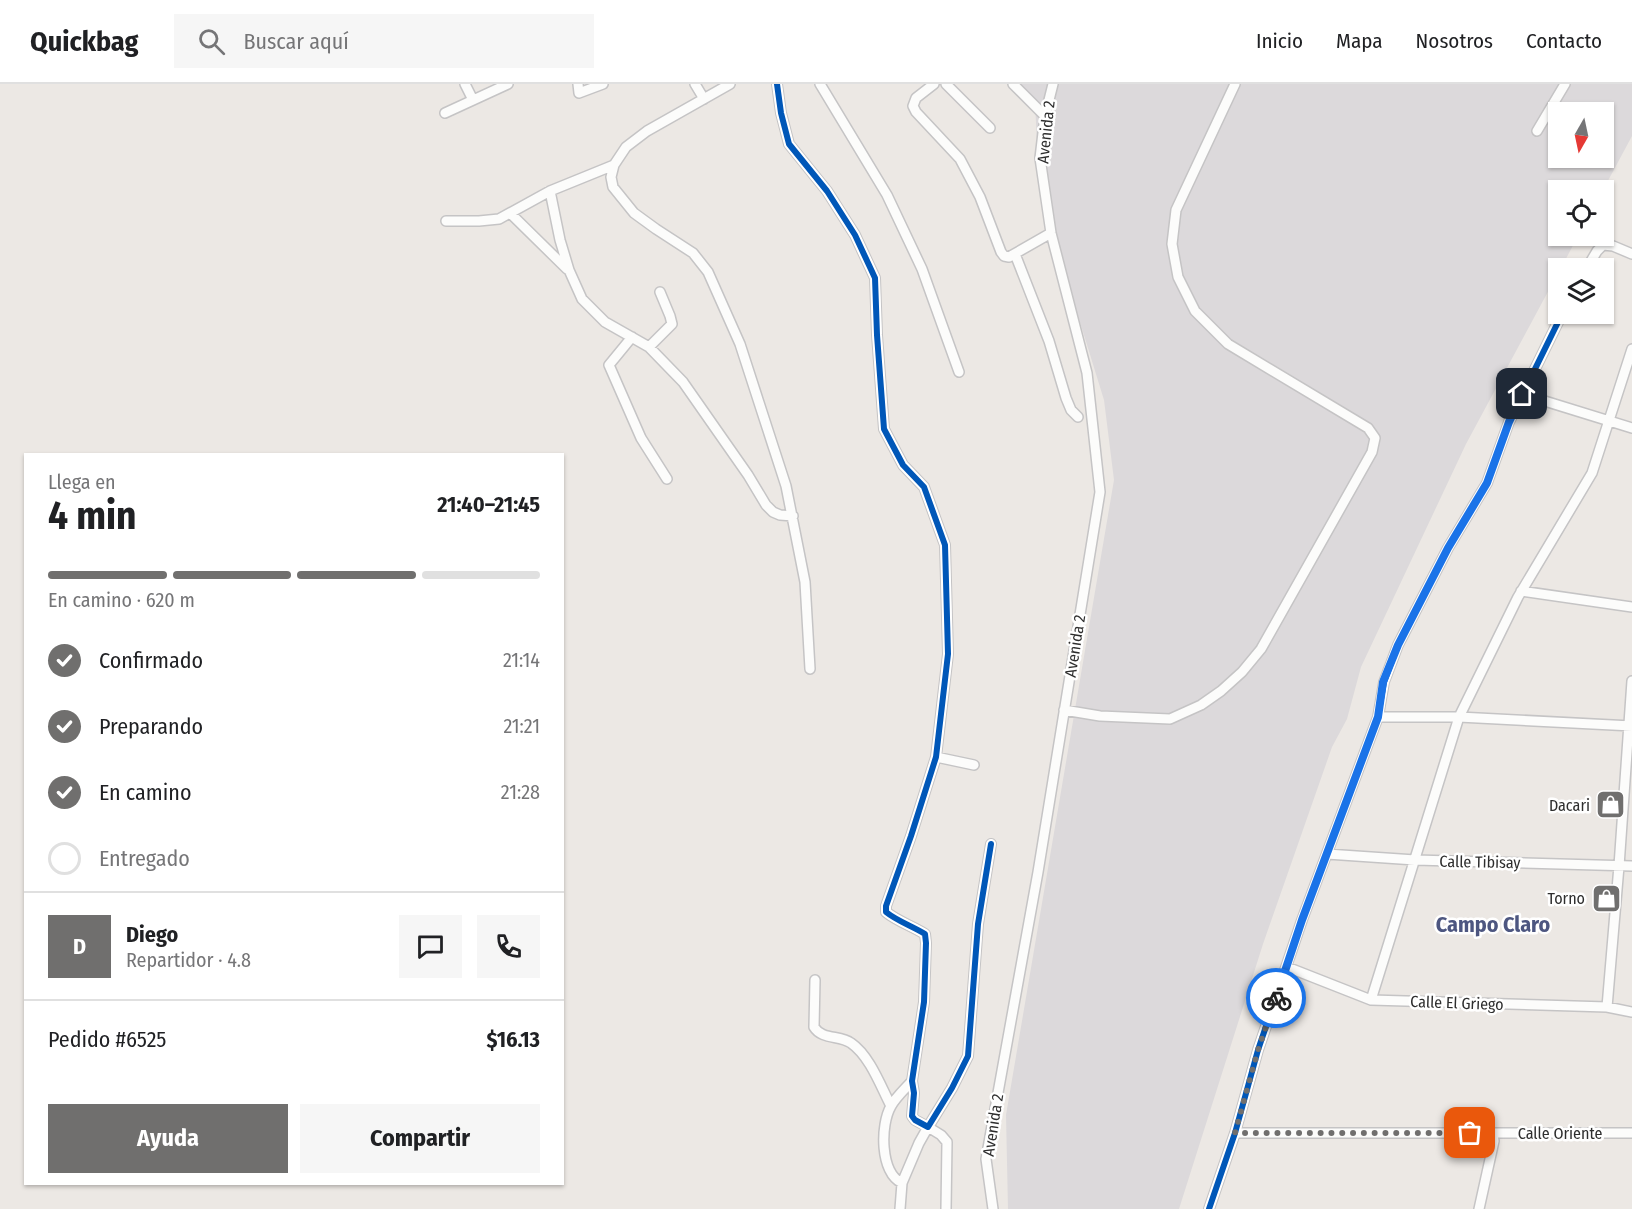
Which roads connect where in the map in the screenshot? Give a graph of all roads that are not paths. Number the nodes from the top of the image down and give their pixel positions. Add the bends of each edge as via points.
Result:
1 (465, 84) edge
2 (508, 84) edge
3 (578, 84) edge
4 (603, 84) edge
5 (695, 84) edge
6 (730, 84) edge
7 (777, 84) edge
8 (820, 84) edge
9 (934, 84) edge
10 (946, 84) edge
11 (1012, 84) edge
12 (1053, 84) edge
13 (1235, 84) edge
14 (1565, 84) edge
15 (704, 99) junction
16 (473, 100) junction
17 (445, 112) dead end
18 (1045, 116) junction
19 (990, 128) dead end
20 (1537, 131) dead end
21 (614, 165) junction
22 (550, 191) junction
23 (510, 213) junction
24 (446, 221) dead end
25 (1051, 233) junction
26 (1015, 254) junction
27 (1632, 254) edge
28 (1593, 258) edge
29 (569, 270) junction
30 (660, 292) dead end
31 (1557, 324) edge
32 (632, 337) junction
33 (650, 347) junction
34 (1632, 349) edge
35 (959, 372) dead end
36 (1522, 394) junction
37 (1078, 417) dead end
38 (1610, 421) junction
39 (1632, 429) edge
40 (667, 479) dead end
41 (793, 516) junction
42 (1521, 591) junction
43 (1632, 607) edge
44 (810, 669) dead end
45 (1632, 681) edge
46 (1064, 710) junction
47 (1378, 717) junction
48 (1459, 717) junction
49 (1631, 726) edge
50 (936, 757) junction
51 (974, 765) dead end
52 (991, 844) dead end
53 (1327, 854) junction
54 (1415, 860) junction
55 (1619, 866) junction
56 (1632, 866) edge
57 (1287, 967) junction
58 (815, 980) dead end
59 (1371, 1000) junction
60 (1606, 1007) junction
61 (1632, 1012) edge
62 (912, 1081) junction
63 (891, 1106) junction
64 (928, 1127) junction
65 (1235, 1133) junction
66 (1493, 1133) junction
67 (1632, 1133) edge
68 (902, 1183) junction
69 (948, 1208) edge
70 (900, 1209) edge
71 (993, 1209) edge
72 (1209, 1209) edge
73 (1479, 1209) edge

1 - 16 street
2 - 16 street
3 - 4 street via 579,93
5 - 15 street
6 - 15 street
7 - 50 street via 789,144 827,191 855,235 875,278 884,429 903,465 924,487 945,544 948,654
8 - 35 street via 887,195 922,269
9 - 26 street via 916,98 913,106 960,159 1001,252 1009,257
10 - 19 street
11 - 18 street
12 - 18 street, Avenida 2
13 - 46 street via 1176,210 1172,244 1178,277 1195,311 1228,344 1368,428 1375,438 1372,452 1261,649 1221,691 1170,719
14 - 20 street
15 - 21 street via 626,147
16 - 17 street
18 - 25 street, Avenida 2 via 1040,158
21 - 22 street
21 - 41 street via 610,177 613,187 634,213 693,253 708,272 740,344
22 - 23 street
22 - 29 street
23 - 24 street via 499,219
23 - 29 street
25 - 26 street
25 - 46 street, Avenida 2 via 1087,374 1100,492
26 - 37 street via 1049,341 1066,398
27 - 28 street via 1604,245
29 - 32 street via 582,299 605,322
30 - 33 street via 672,324
31 - 36 street
32 - 33 street
32 - 40 street via 609,365 641,438
33 - 41 street via 684,382 766,505 780,515
34 - 38 street
36 - 38 street
36 - 47 street via 1487,483 1398,645 1383,682
38 - 39 street
38 - 42 street via 1592,473
41 - 44 street via 805,582
42 - 43 street
42 - 48 street
45 - 49 street
46 - 71 street, Avenida 2 via 986,1159
47 - 48 street
47 - 53 street
48 - 49 street
48 - 54 street
49 - 55 street
50 - 51 street
50 - 62 street via 886,906 891,916 925,934 924,1002
52 - 64 street via 978,924 968,1056
53 - 54 street, Calle Tibisay
53 - 57 street
54 - 55 street, Calle Tibisay
54 - 59 street
55 - 56 street, Calle Tibisay
55 - 60 street
57 - 59 street, Calle El Griego
57 - 65 street
58 - 63 street via 816,1031 856,1047
59 - 60 street, Calle El Griego
60 - 61 street, Calle El Griego
62 - 63 street
62 - 64 street via 912,1116
63 - 68 street via 885,1122 885,1153 890,1173
64 - 68 street
64 - 69 street via 947,1142
65 - 66 street, Calle Oriente
65 - 72 street
66 - 67 street, Calle Oriente
66 - 73 street
68 - 70 street

